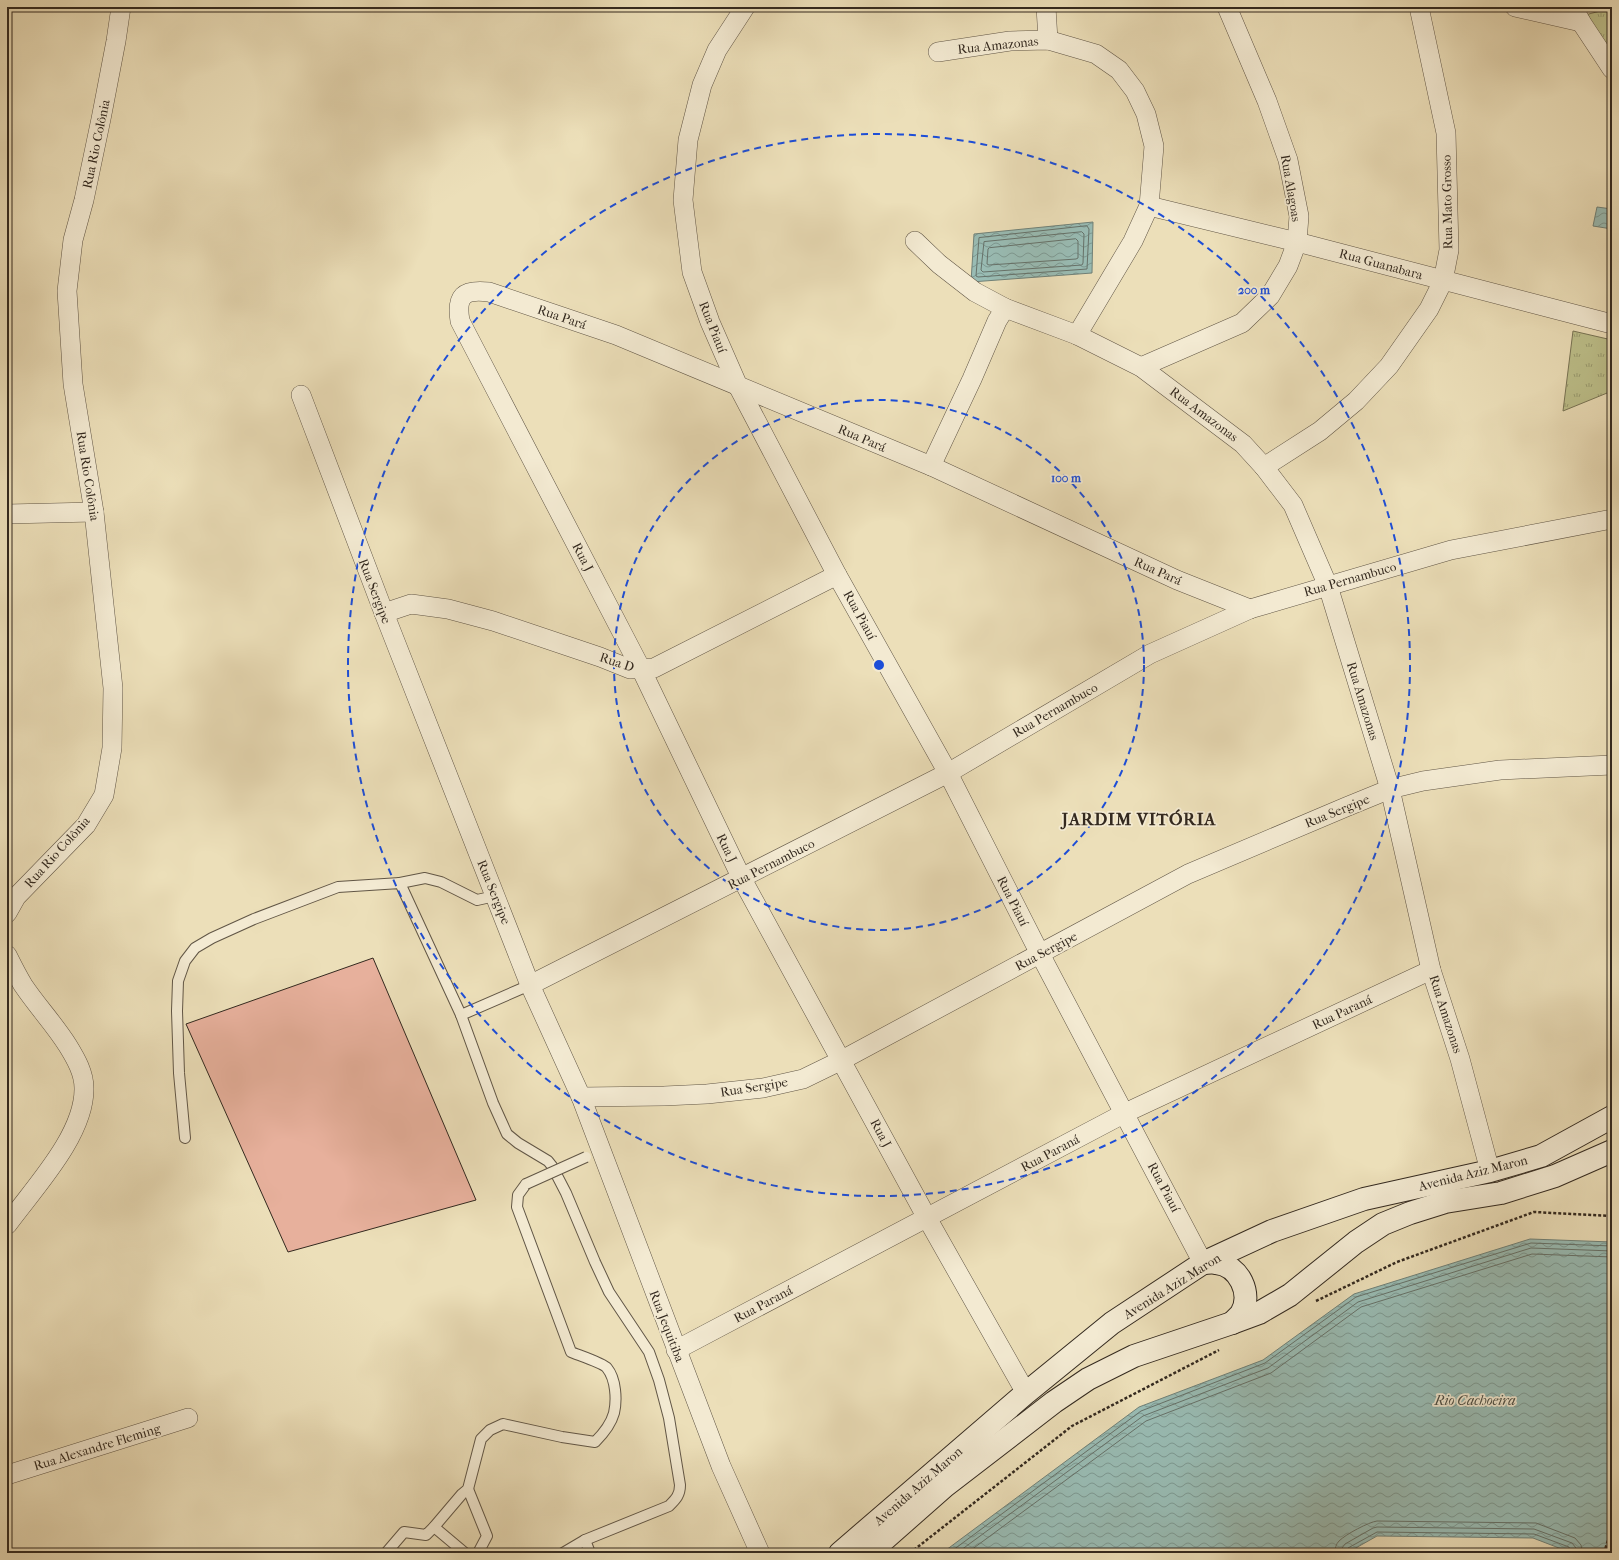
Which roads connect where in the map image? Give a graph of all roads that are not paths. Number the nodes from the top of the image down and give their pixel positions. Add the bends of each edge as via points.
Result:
1 (121, 7) edge
2 (745, 7) edge
3 (1046, 7) edge
4 (1227, 7) edge
5 (1418, 7) edge
6 (1515, 7) edge
7 (1577, 15) edge
8 (1048, 40) junction
9 (938, 52) dead end
10 (1612, 69) edge
11 (1149, 206) junction
12 (914, 241) dead end
13 (1297, 242) junction
14 (1443, 281) junction
15 (467, 293) joint
16 (1005, 308) junction
17 (1612, 324) edge
18 (1077, 335) junction
19 (1141, 367) junction
20 (738, 386) junction
21 (301, 395) dead end
22 (931, 466) junction
23 (1264, 467) junction
24 (94, 512) junction
25 (7, 514) edge
26 (1612, 519) edge
27 (837, 575) junction
28 (1328, 586) junction
29 (1250, 609) junction
30 (384, 613) junction
31 (641, 670) junction
32 (1612, 765) edge
33 (948, 773) junction
34 (1390, 789) junction
35 (742, 879) junction
36 (400, 883) junction
37 (495, 896) junction
38 (10, 903) edge
39 (1040, 954) junction
40 (7, 955) edge
41 (1431, 970) junction
42 (530, 986) junction
43 (461, 1015) junction
44 (842, 1060) junction
45 (581, 1097) junction
46 (1125, 1113) junction
47 (1612, 1117) edge
48 (185, 1138) dead end
49 (1612, 1152) edge
50 (594, 1154) junction
51 (1490, 1171) junction
52 (928, 1218) junction
53 (7, 1224) edge
54 (1203, 1263) junction
55 (1232, 1323) junction
56 (676, 1350) junction
57 (1026, 1393) junction
58 (188, 1418) dead end
59 (7, 1476) edge
60 (468, 1489) junction
61 (434, 1527) junction
62 (585, 1540) junction
63 (387, 1553) edge
64 (464, 1553) edge
65 (478, 1553) edge
66 (563, 1553) edge
67 (590, 1553) edge
68 (760, 1553) edge
69 (840, 1553) edge
70 (869, 1553) edge

1 - 24 street, Rua Rio Colônia via 101,119 73,240 67,291 73,384
2 - 20 street, Rua Piauí via 717,50 702,85 688,140 683,200 692,272 710,322
3 - 8 street
4 - 13 street, Rua Alagoas via 1288,160 1300,216
5 - 14 street, Rua Mato Grosso via 1446,133 1449,250
6 - 7 street
7 - 10 street
8 - 9 street, Rua Amazonas via 1010,41
8 - 11 street, Rua Amazonas via 1096,54 1119,70 1135,90 1146,114 1154,146
11 - 13 street, Rua Guanabara
11 - 18 street, Rua Amazonas via 1133,241
12 - 16 street, Rua Amazonas via 975,292
13 - 14 street, Rua Guanabara
13 - 19 street, Rua Alagoas via 1288,266 1270,296 1242,324
14 - 17 street, Rua Guanabara
14 - 23 street, Rua Mato Grosso via 1429,309 1389,366 1356,401 1320,431
15 - 20 street, Rua Pará via 476,290 489,292 616,335
15 - 31 street, Rua J via 458,306 460,321
16 - 18 street, Rua Amazonas
16 - 22 street
18 - 19 street, Rua Amazonas
19 - 23 street, Rua Amazonas via 1243,444
20 - 22 street, Rua Pará
20 - 27 street, Rua Piauí
21 - 30 street, Rua Sergipe
22 - 29 street, Rua Pará via 1177,580
23 - 28 street, Rua Amazonas via 1293,505
24 - 25 street
24 - 38 street, Rua Rio Colônia via 113,688 112,748 104,795 86,825
26 - 28 street, Rua Pernambuco via 1451,550
27 - 31 street, Rua D via 654,668
27 - 33 street, Rua Piauí
28 - 29 street, Rua Pernambuco
28 - 34 street, Rua Amazonas
29 - 33 street, Rua Pernambuco via 1150,654
30 - 31 street, Rua D via 411,604 448,609 493,621
30 - 37 street, Rua Sergipe
31 - 35 street, Rua J
32 - 34 street, Rua Sergipe via 1500,770 1423,781
33 - 35 street, Rua Pernambuco
33 - 39 street, Rua Piauí
34 - 39 street, Rua Sergipe via 1188,874
34 - 41 street, Rua Amazonas
35 - 42 street, Rua Pernambuco
35 - 44 street, Rua J
36 - 37 lane via 425,878 441,882 477,900
36 - 43 lane
36 - 48 lane via 338,887 212,938 196,948 185,961 178,981 177,1011
37 - 42 street, Rua Sergipe
39 - 44 street, Rua Sergipe
39 - 46 street, Rua Piauí
40 - 53 street via 22,983 68,1046 80,1068 84,1088 82,1107 75,1127 49,1170
41 - 46 street, Rua Paraná
41 - 51 street, Rua Amazonas via 1460,1059
42 - 43 lane
42 - 45 street, Rua Sergipe
43 - 62 lane via 507,1134 548,1162 558,1178 609,1292 648,1352 669,1418 680,1485 677,1498 669,1506
44 - 45 street, Rua Sergipe via 803,1079 763,1088 707,1094
44 - 52 street, Rua J
45 - 50 street, Rua Jequitiba
46 - 52 street, Rua Paraná
46 - 54 street, Rua Piauí
47 - 51 main road, Avenida Aziz Maron via 1541,1156
49 - 55 main road, Avenida Aziz Maron via 1555,1176 1501,1192 1445,1202 1383,1224 1356,1242 1290,1295 1259,1313
50 - 56 street, Rua Jequitiba
50 - 60 lane, bridge via 526,1184 518,1194 517,1207 571,1352 607,1367 614,1380 614,1413 595,1442 503,1424 490,1430 481,1439
51 - 54 main road, Avenida Aziz Maron via 1364,1199 1272,1231
52 - 56 street, Rua Paraná
52 - 57 street, Rua J
54 - 55 main road via 1216,1262 1229,1267 1239,1276 1245,1288 1245,1301 1241,1313
54 - 57 main road, Avenida Aziz Maron via 1112,1323
55 - 70 main road, Avenida Aziz Maron via 1134,1356 1088,1379 945,1486
56 - 68 street, Rua Jequitiba via 721,1466
57 - 69 main road, Avenida Aziz Maron
58 - 59 street, Rua Alexandre Fleming
60 - 61 lane
60 - 65 lane via 487,1536
61 - 63 lane via 426,1535 404,1532
61 - 64 lane
62 - 66 lane
62 - 67 lane

